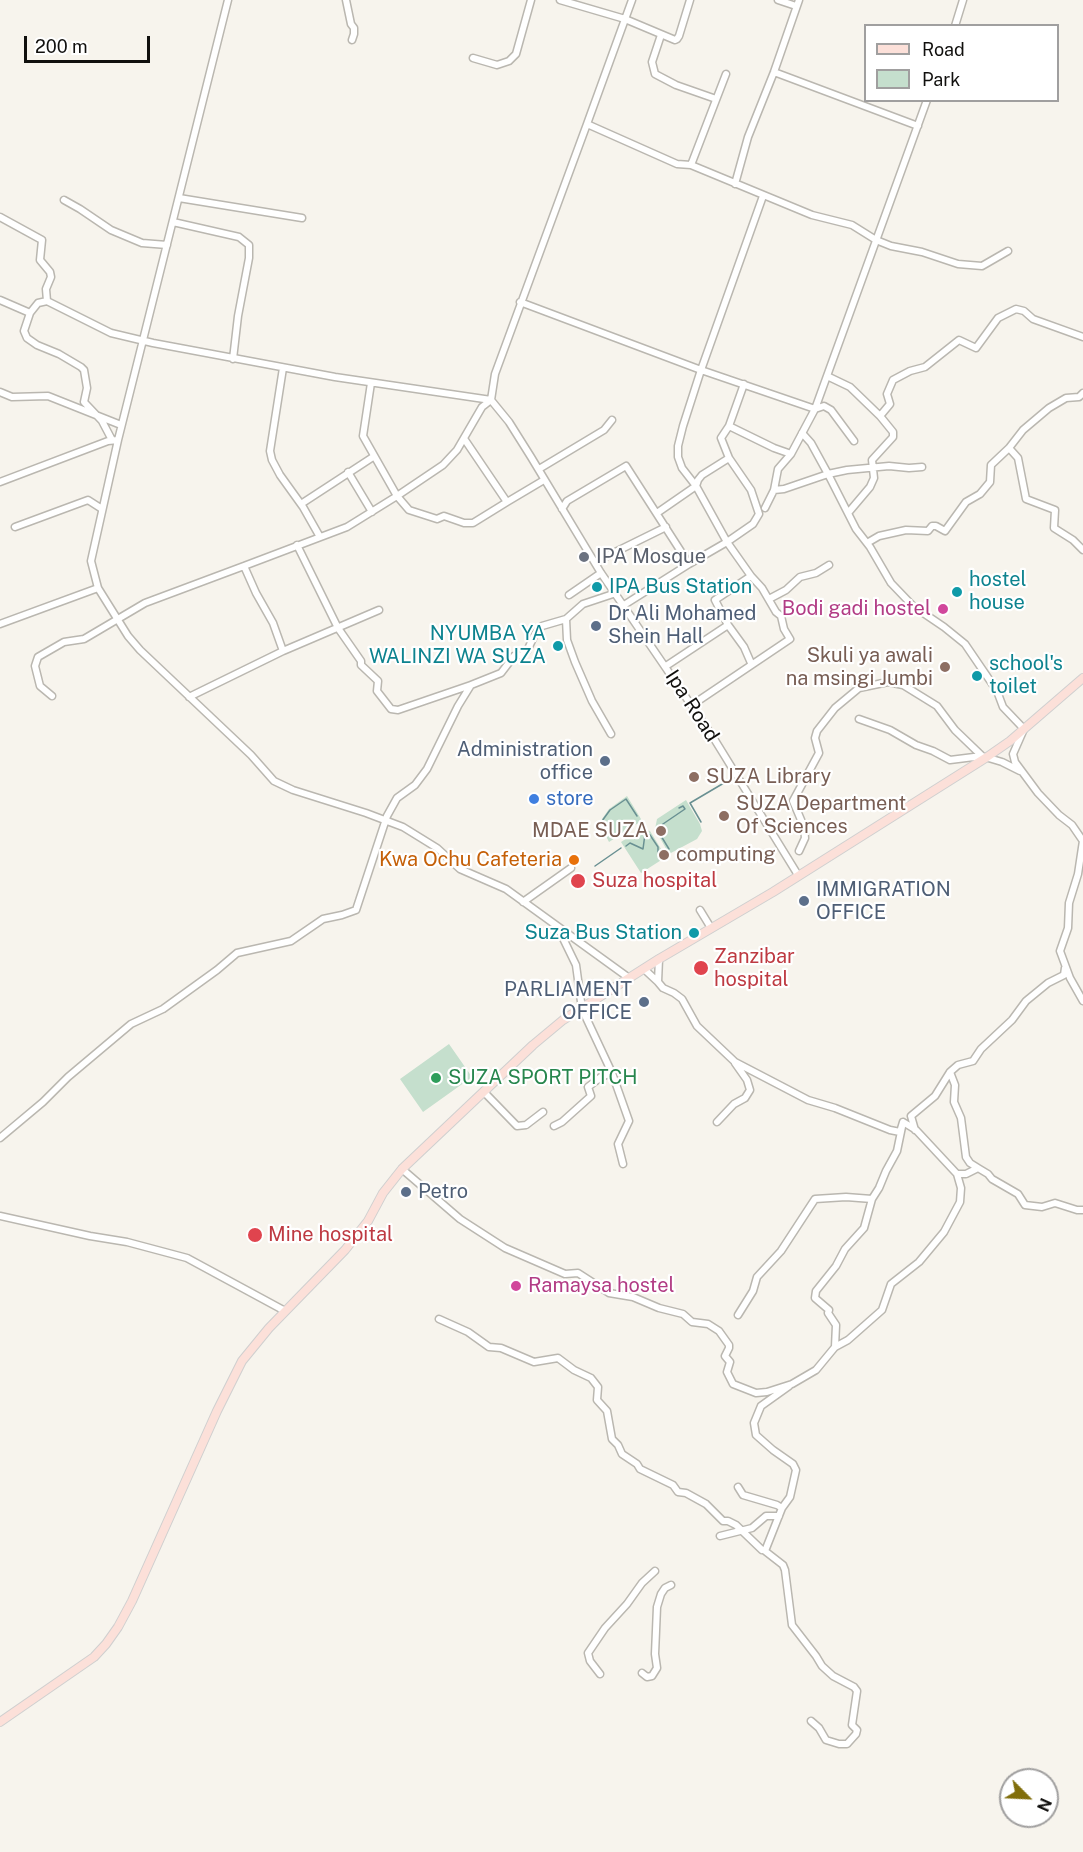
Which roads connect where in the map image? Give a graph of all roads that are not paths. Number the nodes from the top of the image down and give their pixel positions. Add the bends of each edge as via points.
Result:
1 (228, 0) edge
2 (346, 0) edge
3 (531, 0) edge
4 (560, 0) edge
5 (632, 0) edge
6 (690, 0) edge
7 (778, 0) edge
8 (963, 0) edge
9 (797, 3) edge
10 (625, 19) junction
11 (956, 24) edge
12 (661, 35) junction
13 (352, 40) dead end
14 (473, 58) dead end
15 (774, 72) junction
16 (726, 75) dead end
17 (716, 99) junction
18 (926, 102) edge
19 (587, 124) junction
20 (918, 126) junction
21 (691, 165) junction
22 (735, 184) junction
23 (763, 196) junction
24 (179, 198) junction
25 (64, 200) dead end
26 (0, 217) edge
27 (302, 218) dead end
28 (173, 222) junction
29 (876, 240) junction
30 (167, 245) junction
31 (1008, 251) dead end
32 (0, 300) edge
33 (47, 301) junction
34 (520, 302) junction
35 (30, 313) junction
36 (1083, 337) edge
37 (142, 340) junction
38 (233, 358) junction
39 (283, 368) junction
40 (701, 369) junction
41 (827, 376) junction
42 (371, 383) junction
43 (744, 384) junction
44 (0, 392) edge
45 (1083, 393) edge
46 (491, 400) junction
47 (815, 410) junction
48 (96, 415) junction
49 (880, 416) junction
50 (612, 420) dead end
51 (121, 425) junction
52 (729, 426) junction
53 (802, 432) junction
54 (115, 440) junction
55 (465, 440) junction
56 (854, 441) dead end
57 (1009, 448) junction
58 (791, 454) junction
59 (374, 457) junction
60 (729, 458) junction
61 (922, 467) dead end
62 (873, 468) junction
63 (539, 469) junction
64 (348, 472) junction
65 (828, 474) junction
66 (544, 480) junction
67 (0, 482) edge
68 (696, 486) junction
69 (774, 490) junction
70 (397, 496) junction
71 (507, 502) junction
72 (301, 504) junction
73 (765, 508) dead end
74 (102, 509) junction
75 (562, 509) junction
76 (372, 512) junction
77 (657, 513) junction
78 (848, 513) junction
79 (15, 526) dead end
80 (666, 527) junction
81 (320, 537) junction
82 (727, 542) junction
83 (867, 543) junction
84 (297, 545) junction
85 (1083, 550) edge
86 (595, 562) junction
87 (689, 564) junction
88 (829, 565) dead end
89 (244, 566) junction
90 (601, 573) junction
91 (751, 576) junction
92 (98, 588) junction
93 (616, 592) junction
94 (569, 595) dead end
95 (770, 599) junction
96 (624, 605) junction
97 (379, 610) dead end
98 (566, 619) junction
99 (118, 620) junction
100 (0, 624) edge
101 (728, 625) junction
102 (338, 628) junction
103 (283, 651) junction
104 (752, 663) junction
105 (666, 666) junction
106 (1083, 678) edge
107 (471, 685) junction
108 (52, 696) dead end
109 (189, 697) junction
110 (692, 705) junction
111 (859, 719) dead end
112 (1024, 729) junction
113 (611, 734) dead end
114 (984, 757) junction
115 (1027, 776) junction
116 (386, 820) junction
117 (1083, 841) edge
118 (798, 851) dead end
119 (1083, 854) edge
120 (571, 868) dead end
121 (798, 875) junction
122 (523, 902) junction
123 (700, 910) dead end
124 (558, 927) junction
125 (711, 928) junction
126 (659, 959) junction
127 (1064, 961) junction
128 (644, 969) junction
129 (629, 978) junction
130 (658, 982) junction
131 (1083, 1001) edge
132 (582, 1009) junction
133 (735, 1062) junction
134 (950, 1072) junction
135 (612, 1073) junction
136 (484, 1092) junction
137 (543, 1112) dead end
138 (717, 1122) dead end
139 (903, 1122) junction
140 (554, 1126) dead end
141 (916, 1130) junction
142 (0, 1138) edge
143 (623, 1164) dead end
144 (978, 1168) junction
145 (402, 1169) junction
146 (957, 1174) junction
147 (872, 1199) junction
148 (1083, 1210) edge
149 (0, 1216) edge
150 (285, 1311) junction
151 (738, 1315) dead end
152 (439, 1319) dead end
153 (836, 1347) junction
154 (792, 1384) junction
155 (738, 1487) dead end
156 (782, 1508) junction
157 (779, 1516) junction
158 (741, 1531) junction
159 (720, 1536) dead end
160 (762, 1550) dead end
161 (655, 1571) dead end
162 (671, 1585) dead end
163 (642, 1673) dead end
164 (600, 1674) dead end
165 (811, 1721) dead end
166 (0, 1722) edge

1 - 24 street
2 - 13 street via 354,28
3 - 14 street via 516,54 510,61 497,65
4 - 10 street
5 - 10 street
6 - 12 street via 677,39
7 - 9 street
8 - 11 street
9 - 15 street
10 - 12 street
10 - 19 street
12 - 17 street via 652,62 655,74
15 - 20 street
15 - 22 street via 748,137
16 - 17 street
17 - 21 street
18 - 20 street
19 - 21 street via 677,164
19 - 34 street
20 - 29 street
21 - 22 street
22 - 23 street
23 - 29 street via 852,225
23 - 40 street
24 - 27 street
24 - 28 street
25 - 30 street via 111,230 142,243
26 - 33 street via 42,240 40,260 51,277
28 - 30 street
28 - 38 street via 239,237 249,245
29 - 31 street via 958,264 982,266
29 - 41 street
30 - 37 street
32 - 35 street
33 - 35 street via 38,303
33 - 37 street via 111,333
34 - 40 street
34 - 46 street via 495,374
35 - 48 street via 24,331 27,338 84,370 84,402
36 - 49 street via 1016,309 998,318 976,348 959,340 925,367 893,380 887,393 890,404
37 - 38 street
37 - 51 street
38 - 39 street
39 - 42 street
39 - 72 street via 270,451 280,475
40 - 43 street
40 - 68 street via 678,446 682,468
41 - 47 street
41 - 49 street via 850,387
42 - 46 street
42 - 59 street via 363,436
43 - 47 street
43 - 52 street
44 - 48 street via 12,397 48,396
45 - 57 street via 1040,414
46 - 55 street via 482,407
46 - 63 street, Ipa Road
47 - 53 street
47 - 56 street via 827,407
48 - 51 street
48 - 54 street
49 - 62 street via 893,436 872,460
50 - 63 street via 604,430
51 - 54 street
52 - 58 street
52 - 60 street via 721,438
53 - 58 street
53 - 65 street
54 - 67 street
54 - 74 street
55 - 70 street via 443,465
55 - 71 street
57 - 83 street via 991,465 987,486 966,502 945,531 936,526 928,531 906,530
57 - 85 street via 1018,458 1026,499 1055,510 1054,528
58 - 69 street via 778,469
59 - 64 street
59 - 70 street
60 - 68 street via 702,475
60 - 82 street via 751,490 759,514 753,525
61 - 62 street
62 - 65 street
62 - 78 street via 870,487
63 - 66 street, Ipa Road
64 - 72 street
64 - 76 street
65 - 69 street
65 - 78 street
66 - 71 street
66 - 75 street, Ipa Road
68 - 77 street
68 - 82 street
69 - 73 street
70 - 71 street via 409,510 464,523 473,523
70 - 76 street
72 - 81 street
74 - 79 street via 88,500
74 - 92 street via 91,561
75 - 77 street via 567,501 626,466
75 - 86 street, Ipa Road
76 - 81 street
77 - 80 street
78 - 83 street
80 - 86 street
80 - 87 street
81 - 84 street
82 - 87 street
82 - 91 street
83 - 112 street via 903,598 965,644 997,691 1003,707
84 - 89 street
84 - 102 street
86 - 90 street, Ipa Road
87 - 96 street
88 - 95 street via 800,577
89 - 99 street via 146,603
89 - 103 street
90 - 93 street, Ipa Road
90 - 94 street
91 - 95 street
91 - 101 street via 715,600
92 - 99 street
92 - 100 street
93 - 96 street, Ipa Road
93 - 98 street via 583,604
95 - 104 street via 790,639
96 - 105 street, Ipa Road
97 - 102 street
98 - 107 street via 542,626 527,651 514,656 501,673
98 - 113 street via 567,640 575,662
99 - 108 street via 38,657 35,666 40,686
99 - 109 street via 140,650
101 - 104 street
101 - 105 street
102 - 103 street
102 - 107 street via 361,664 378,681 377,691 391,709
103 - 109 street
104 - 110 street
105 - 110 street, Ipa Road
106 - 112 main road
107 - 116 street via 427,769 415,785 397,798
109 - 116 street via 274,780 293,790
110 - 121 street, Ipa Road
111 - 114 street via 950,760
112 - 114 main road
112 - 115 street via 1013,754
114 - 115 street
114 - 118 street via 955,730 937,706 903,685 888,682 859,688 835,708 817,731 819,753 792,801 804,827 805,838
114 - 121 main road
115 - 117 street
116 - 122 street via 437,848 460,869 506,889
116 - 142 street via 356,910 323,919 291,940 237,953 163,1009 131,1024
117 - 119 street
119 - 127 street via 1060,951
120 - 122 street
121 - 125 main road
122 - 124 street
123 - 125 street
124 - 129 street
124 - 132 street via 576,965
125 - 126 main road
126 - 128 main road
126 - 130 street
127 - 131 street
127 - 134 street via 1064,975 1026,1001 973,1061
128 - 129 main road
128 - 130 street
129 - 132 main road
130 - 133 street via 682,999 697,1026
132 - 135 street
132 - 136 main road via 550,1030
133 - 138 street via 750,1090
133 - 139 street via 808,1101 890,1130 900,1132
134 - 141 street via 935,1096 911,1116
134 - 144 street via 966,1157
135 - 140 street via 588,1087 591,1096
135 - 143 street via 629,1121 618,1144
136 - 137 street via 518,1126 526,1125
136 - 145 main road
139 - 141 street
139 - 147 street via 897,1150
141 - 146 street
144 - 146 street
144 - 148 street via 1018,1194 1025,1205 1042,1207 1055,1203
145 - 150 main road via 345,1250
145 - 154 street via 460,1219 505,1248 565,1274 584,1275 601,1290 682,1314 692,1322 708,1324 719,1331 729,1345 725,1356 730,1362 727,1372 733,1384 756,1393
146 - 153 street via 960,1202 944,1232 919,1262 891,1284 882,1310
147 - 151 street via 815,1199 781,1251 757,1277
147 - 153 street via 864,1228 816,1291 815,1298 829,1310 836,1325
149 - 150 street via 187,1258
150 - 166 main road via 235,1374 118,1627 94,1657
152 - 158 street via 489,1347 534,1362 558,1358 591,1378 598,1387 597,1400 611,1422 612,1439 622,1454 678,1492 706,1504 723,1521
153 - 154 street via 816,1370
154 - 156 street via 761,1406 754,1423 756,1435 796,1470
155 - 156 street via 743,1495
156 - 157 street
157 - 158 street via 766,1516 752,1528
157 - 165 street via 764,1548 785,1570 792,1625 822,1666 857,1691 852,1725 857,1730 847,1744 826,1740
158 - 159 street
158 - 160 street
161 - 164 street via 588,1653
162 - 163 street via 661,1593 657,1607 657,1668 652,1676

